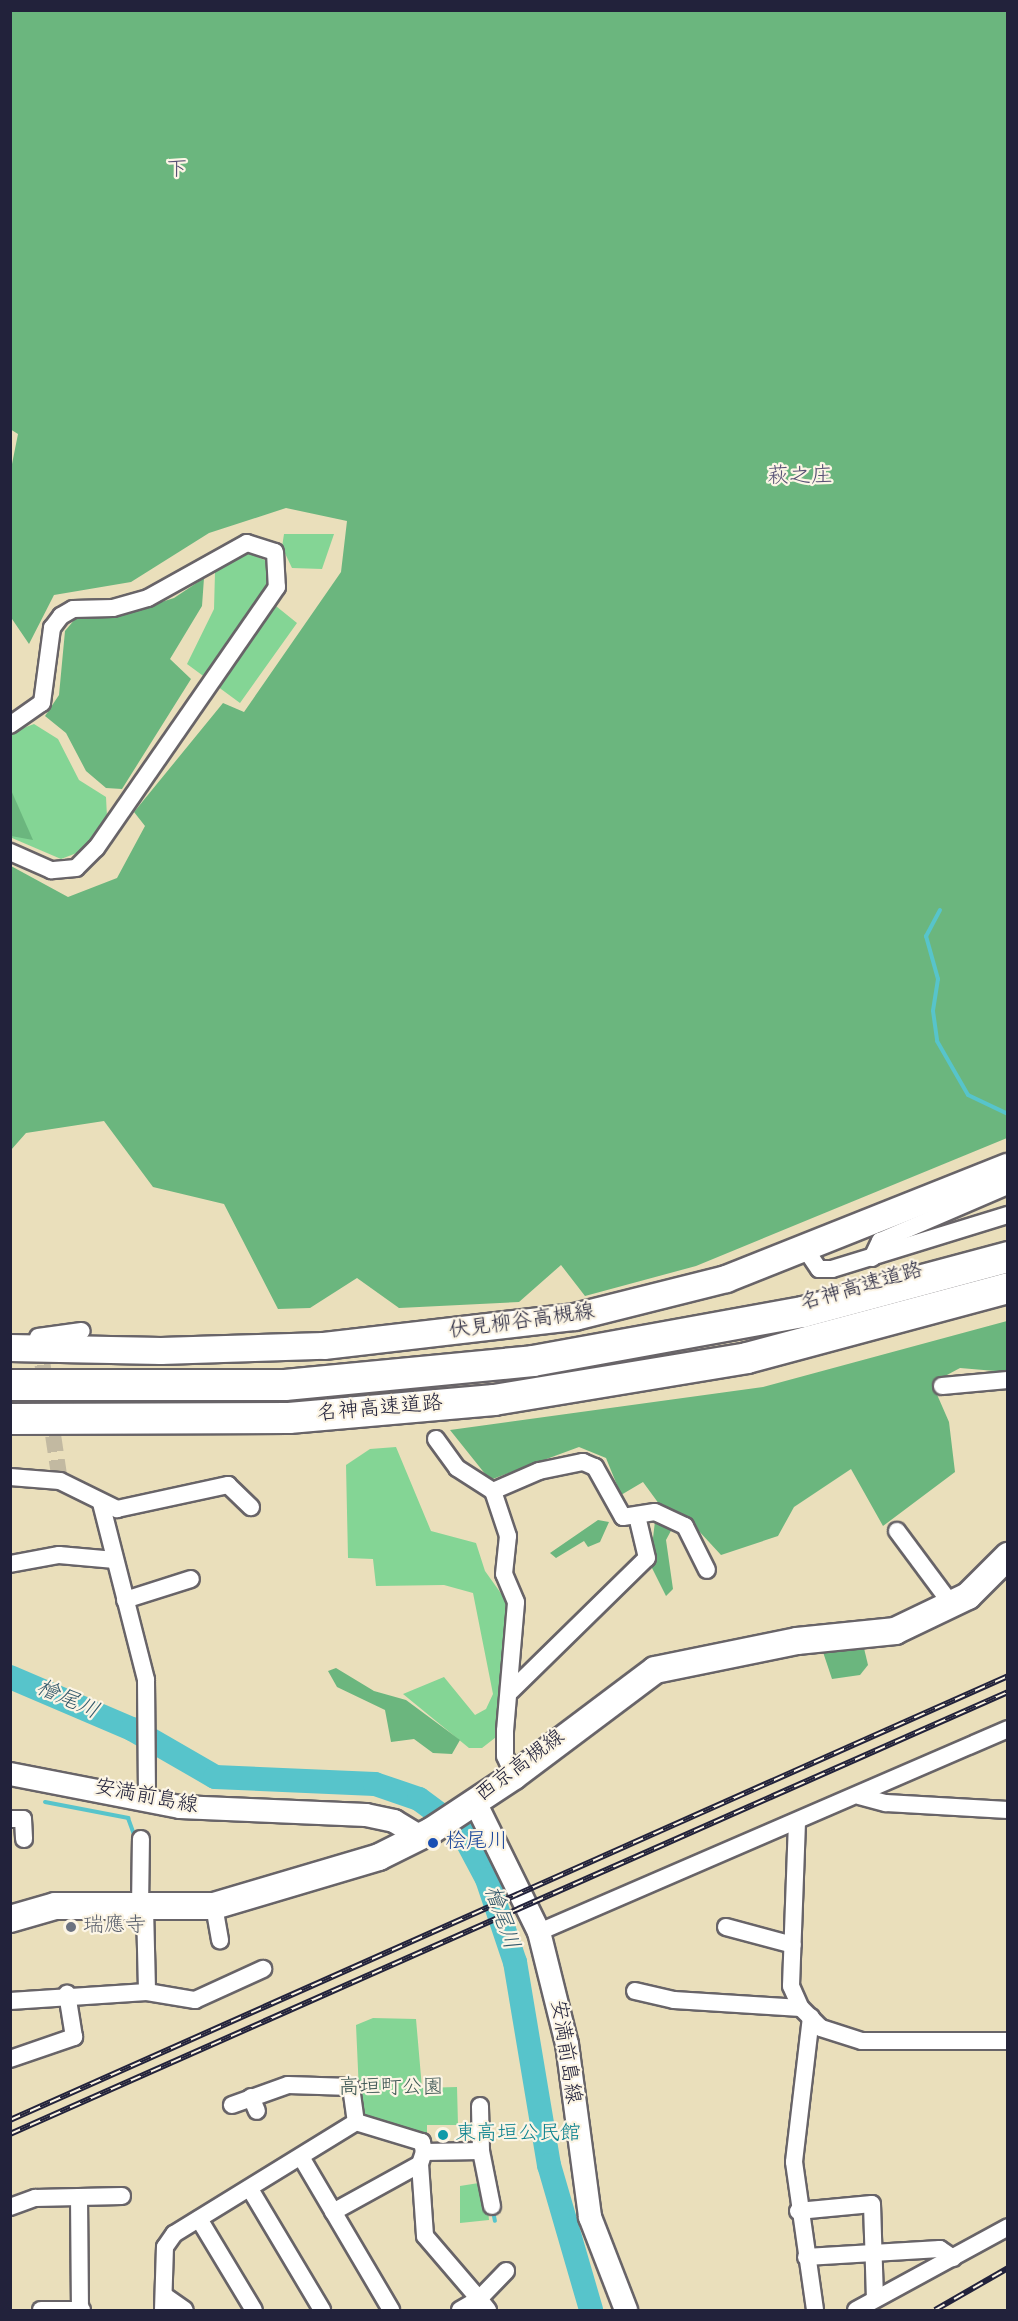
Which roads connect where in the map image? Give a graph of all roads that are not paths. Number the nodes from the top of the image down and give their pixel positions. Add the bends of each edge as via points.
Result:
1 (10, 725) edge
2 (10, 852) edge
3 (1007, 1167) edge
4 (1008, 1186) edge
5 (1008, 1215) edge
6 (1008, 1244) edge
7 (806, 1250) junction
8 (1008, 1257) edge
9 (872, 1258) junction
10 (1008, 1288) edge
11 (1008, 1299) edge
12 (82, 1331) dead end
13 (38, 1337) dead end
14 (646, 1342) junction
15 (10, 1348) edge
16 (747, 1358) junction
17 (1008, 1380) edge
18 (10, 1385) edge
19 (942, 1386) dead end
20 (10, 1419) edge
21 (67, 1422) junction
22 (10, 1425) edge
23 (436, 1439) dead end
24 (10, 1477) edge
25 (494, 1491) junction
26 (101, 1503) junction
27 (250, 1507) dead end
28 (637, 1516) junction
29 (897, 1531) dead end
30 (1008, 1556) edge
31 (115, 1560) junction
32 (10, 1564) edge
33 (707, 1570) dead end
34 (191, 1579) dead end
35 (125, 1600) junction
36 (952, 1605) junction
37 (511, 1691) junction
38 (1008, 1729) edge
39 (10, 1774) edge
40 (513, 1776) junction
41 (859, 1796) junction
42 (147, 1799) junction
43 (471, 1805) junction
44 (1008, 1810) edge
45 (10, 1818) edge
46 (797, 1822) junction
47 (426, 1834) junction
48 (24, 1839) dead end
49 (141, 1839) dead end
50 (214, 1906) junction
51 (143, 1908) junction
52 (10, 1918) edge
53 (726, 1928) dead end
54 (539, 1932) junction
55 (220, 1940) dead end
56 (793, 1946) junction
57 (263, 1969) dead end
58 (635, 1991) dead end
59 (147, 1992) junction
60 (67, 1994) junction
61 (10, 2001) edge
62 (806, 2012) junction
63 (1008, 2041) edge
64 (10, 2059) edge
65 (232, 2105) dead end
66 (480, 2106) dead end
67 (356, 2122) junction
68 (481, 2151) junction
69 (301, 2157) junction
70 (422, 2158) junction
71 (250, 2189) junction
72 (112, 2191) dead end
73 (79, 2197) junction
74 (10, 2206) edge
75 (492, 2206) dead end
76 (798, 2211) junction
77 (333, 2212) junction
78 (199, 2219) junction
79 (1008, 2227) edge
80 (874, 2251) junction
81 (806, 2257) junction
82 (953, 2258) junction
83 (506, 2271) dead end
84 (875, 2299) junction
85 (164, 2303) edge
86 (484, 2305) edge
87 (41, 2310) edge
88 (81, 2310) edge
89 (185, 2310) edge
90 (254, 2310) edge
91 (322, 2310) edge
92 (391, 2310) edge
93 (460, 2310) edge
94 (626, 2310) edge
95 (815, 2310) edge
96 (856, 2310) edge

1 - 2 street via 42,703 52,628 61,616 156,595 247,543 275,552 277,587 96,848 75,868 51,870
3 - 7 main road, 伏見柳谷高槻線
4 - 9 street via 880,1241
5 - 9 street
6 - 14 highway, 名神高速道路 via 842,1294
7 - 9 street via 819,1269
7 - 15 main road, 伏見柳谷高槻線 via 654,1300 491,1329 244,1349
8 - 14 highway, 名神高速道路 via 865,1298
10 - 16 highway, 名神高速道路
11 - 16 highway, 名神高速道路 via 860,1338
12 - 13 street
14 - 18 highway, 名神高速道路 via 522,1363 297,1384
16 - 21 highway, 名神高速道路 via 593,1386 391,1411
17 - 19 street
20 - 21 highway, 名神高速道路
21 - 22 highway
23 - 25 street via 457,1468
24 - 26 street via 60,1481
25 - 28 street via 539,1471 583,1462 595,1467 620,1514
25 - 37 street via 508,1536 504,1574 516,1602
26 - 27 street via 129,1509 228,1485
26 - 31 street
28 - 33 street via 655,1512 685,1526
28 - 37 street via 647,1557
29 - 36 street
30 - 36 main road, 西京高槻線
31 - 32 street via 59,1556
31 - 35 street
34 - 35 street
35 - 42 street via 146,1680
36 - 40 main road, 西京高槻線 via 895,1631 796,1641 655,1670
37 - 40 street via 505,1756
38 - 41 street
39 - 42 main road, 安満前島線
40 - 43 main road, 西京高槻線
41 - 44 street via 886,1803
41 - 46 street
42 - 47 main road, 安満前島線 via 204,1810 334,1810 394,1821
43 - 47 main road, 西京高槻線
43 - 54 main road, 安満前島線
45 - 48 street via 23,1819
46 - 54 street
46 - 56 street
47 - 50 main road, 西京高槻線 via 379,1857
49 - 51 street
50 - 51 main road, 西京高槻線
50 - 55 street
51 - 52 main road, 西京高槻線 via 55,1906
51 - 59 street
53 - 56 street
54 - 94 main road, 安満前島線 via 567,2044 590,2217
56 - 62 street via 791,1986
57 - 59 street via 195,2000
58 - 62 street via 684,2001
59 - 60 street
60 - 61 street
60 - 64 street via 74,2037
62 - 63 street via 821,2028 862,2041
62 - 76 street via 794,2162
65 - 67 street via 254,2104 288,2085 318,2092 351,2087
66 - 68 street
67 - 69 street
67 - 70 street via 422,2142
68 - 70 street
68 - 75 street
69 - 71 street
69 - 77 street
70 - 77 street
70 - 86 street via 425,2236
71 - 78 street
71 - 91 street
72 - 73 street
73 - 74 street via 35,2198
73 - 88 street
76 - 80 street via 872,2204
76 - 81 street
77 - 92 street
78 - 85 street via 166,2242
78 - 90 street
79 - 82 street
80 - 81 street
80 - 82 street via 940,2249
80 - 84 street
81 - 95 street
82 - 84 street
83 - 86 street
84 - 96 street
85 - 89 street
86 - 93 street
87 - 88 street

